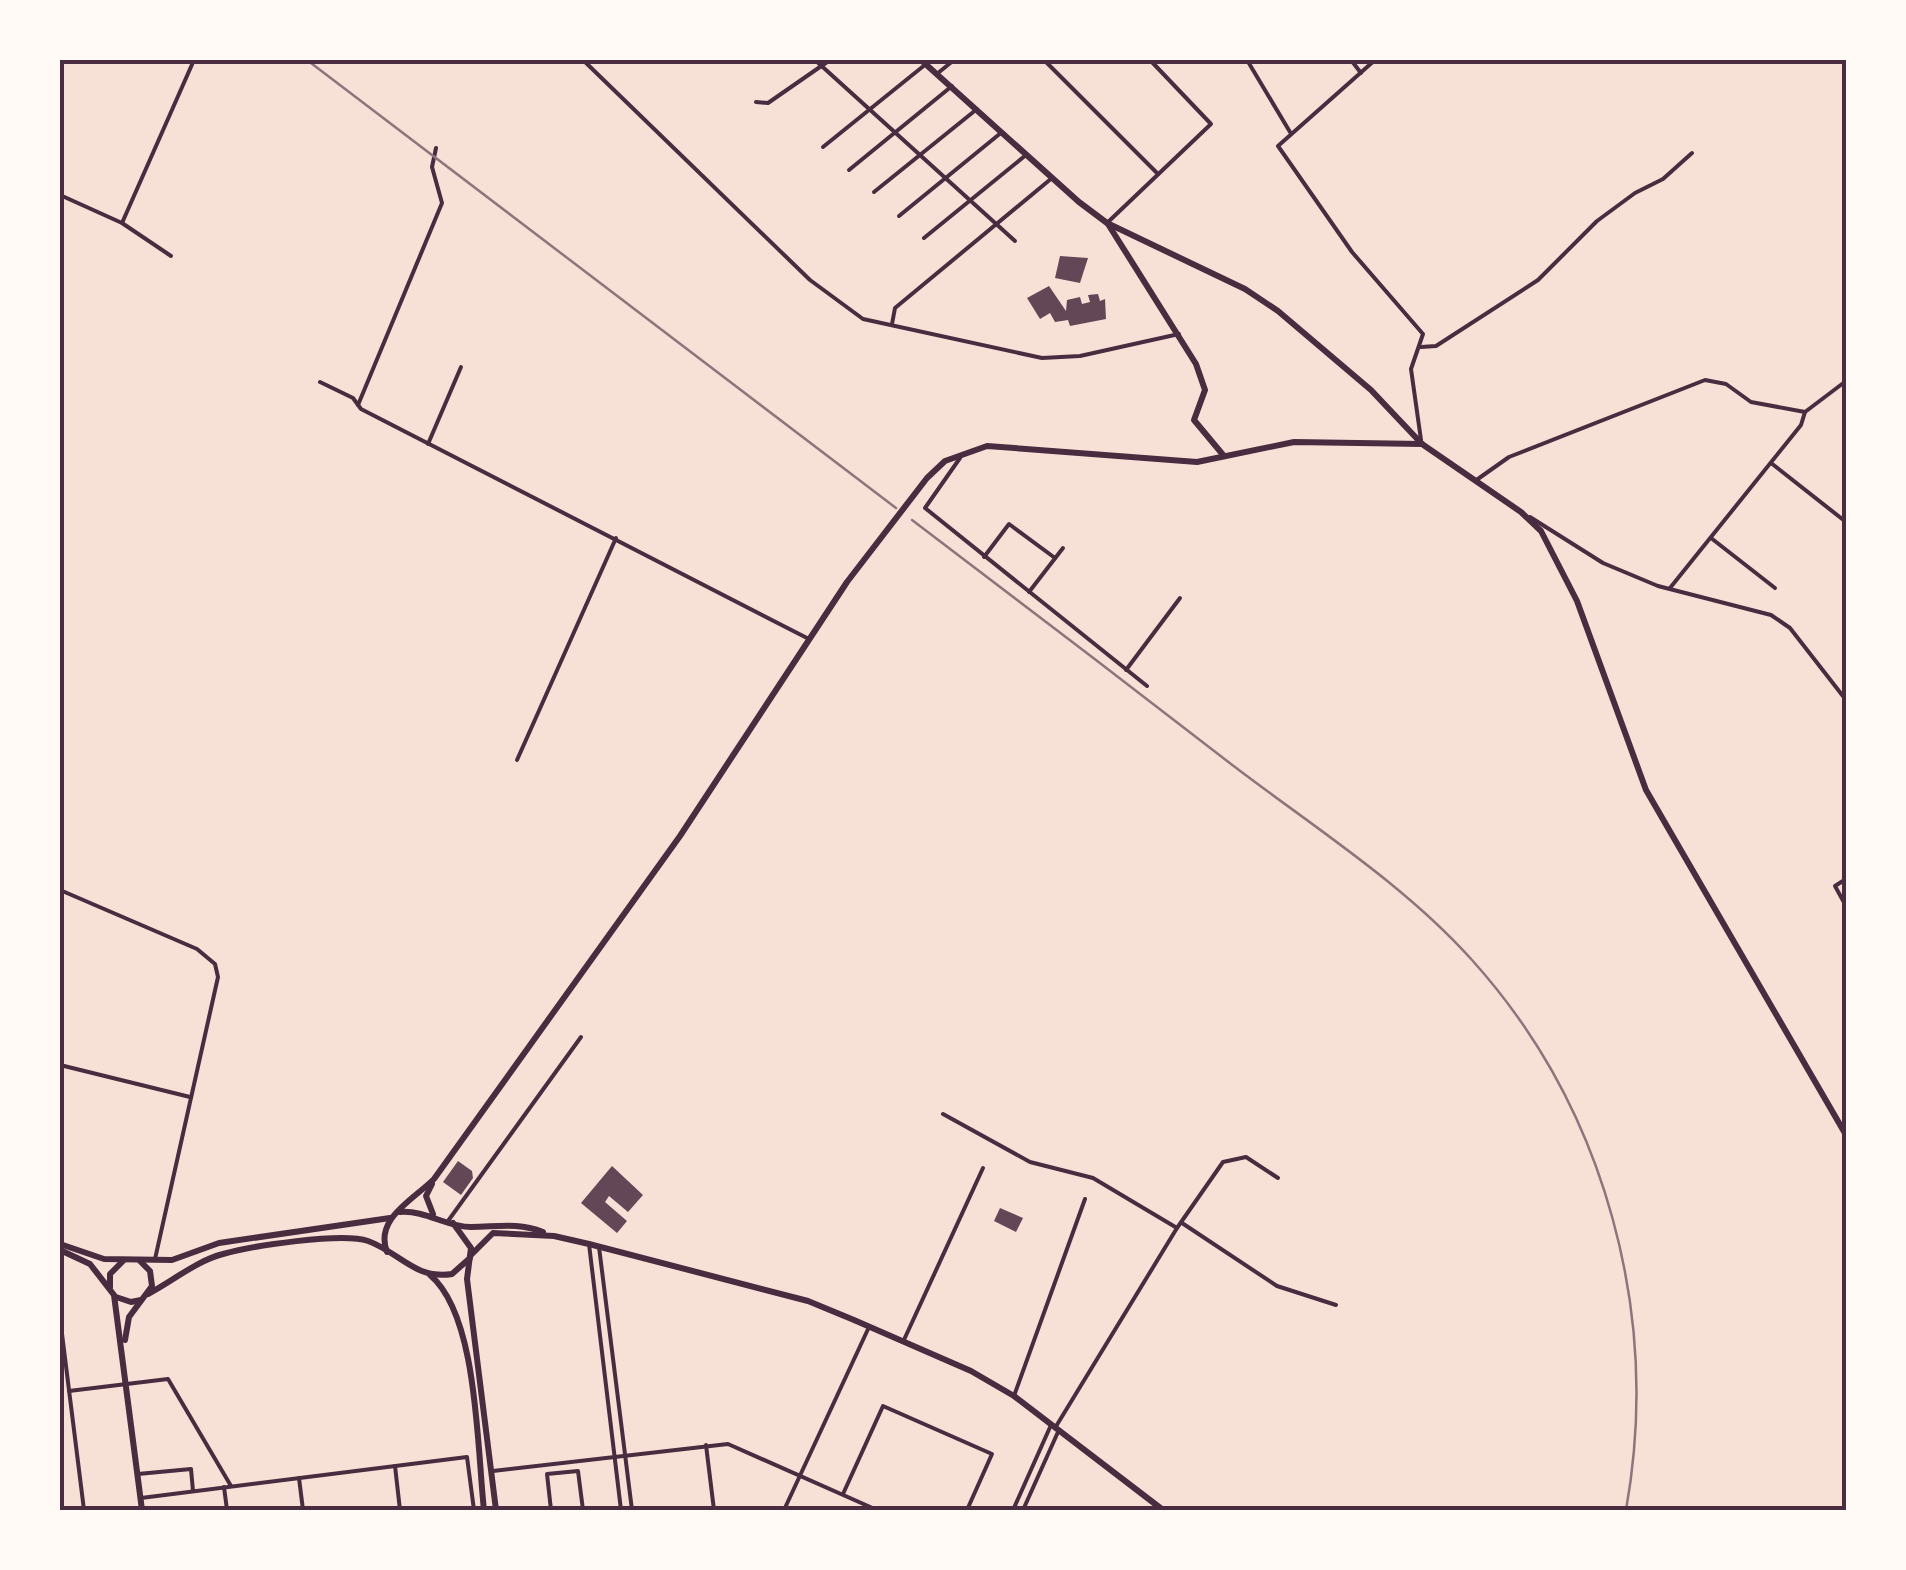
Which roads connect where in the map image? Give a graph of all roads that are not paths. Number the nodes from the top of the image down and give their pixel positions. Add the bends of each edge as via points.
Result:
1 (194, 60) edge
2 (583, 60) edge
3 (815, 60) edge
4 (830, 60) edge
5 (954, 60) edge
6 (1044, 60) edge
7 (1150, 60) edge
8 (1246, 60) edge
9 (1352, 60) edge
10 (1375, 60) edge
11 (924, 62) edge
12 (590, 63) edge
13 (822, 66) junction
14 (938, 73) junction
15 (1362, 74) junction
16 (952, 86) junction
17 (756, 102) dead end
18 (977, 109) junction
19 (870, 110) junction
20 (896, 132) junction
21 (1002, 132) junction
22 (1290, 132) junction
23 (823, 147) dead end
24 (436, 148) dead end
25 (1692, 153) dead end
26 (920, 155) junction
27 (1026, 155) junction
28 (849, 170) dead end
29 (1158, 174) junction
30 (946, 178) junction
31 (1052, 178) junction
32 (874, 192) dead end
33 (60, 195) edge
34 (970, 200) junction
35 (899, 216) dead end
36 (122, 223) junction
37 (996, 223) junction
38 (1107, 223) junction
39 (924, 238) dead end
40 (1015, 241) dead end
41 (170, 256) dead end
42 (1168, 314) junction
43 (891, 325) junction
44 (1179, 334) junction
45 (1157, 340) junction
46 (1421, 347) junction
47 (461, 367) dead end
48 (1846, 380) edge
49 (320, 382) dead end
50 (358, 404) junction
51 (1806, 412) junction
52 (1418, 424) junction
53 (1410, 430) junction
54 (428, 444) junction
55 (1422, 444) junction
56 (960, 453) junction
57 (1224, 456) junction
58 (1771, 463) junction
59 (1475, 481) junction
60 (1521, 512) junction
61 (1846, 522) edge
62 (1559, 534) junction
63 (616, 538) junction
64 (1712, 538) junction
65 (1551, 546) junction
66 (1063, 548) dead end
67 (984, 557) junction
68 (1055, 558) junction
69 (1670, 588) junction
70 (1776, 588) dead end
71 (1029, 592) junction
72 (1180, 598) dead end
73 (807, 638) junction
74 (1126, 670) junction
75 (1147, 686) dead end
76 (1846, 700) edge
77 (518, 760) dead end
78 (1846, 879) edge
79 (60, 890) edge
80 (1846, 906) edge
81 (581, 1037) dead end
82 (60, 1065) edge
83 (190, 1097) junction
84 (943, 1114) dead end
85 (1846, 1135) edge
86 (983, 1168) dead end
87 (1278, 1178) dead end
88 (434, 1179) junction
89 (1086, 1199) dead end
90 (398, 1212) junction
91 (433, 1215) junction
92 (390, 1218) junction
93 (451, 1222) junction
94 (1179, 1226) junction
95 (554, 1236) junction
96 (589, 1244) junction
97 (60, 1247) edge
98 (599, 1247) junction
99 (387, 1252) junction
100 (470, 1256) junction
101 (124, 1260) junction
102 (138, 1260) junction
103 (154, 1261) junction
104 (429, 1274) junction
105 (112, 1291) junction
106 (145, 1296) junction
107 (1336, 1305) dead end
108 (60, 1318) edge
109 (869, 1328) junction
110 (904, 1342) junction
111 (124, 1350) junction
112 (128, 1384) junction
113 (69, 1390) junction
114 (1014, 1396) junction
115 (1055, 1428) junction
116 (706, 1445) junction
117 (626, 1455) junction
118 (614, 1456) junction
119 (395, 1466) junction
120 (491, 1471) junction
121 (138, 1474) junction
122 (800, 1475) junction
123 (299, 1478) junction
124 (228, 1487) junction
125 (193, 1491) junction
126 (843, 1494) junction
127 (472, 1495) junction
128 (141, 1498) junction
129 (84, 1510) edge
130 (142, 1510) edge
131 (227, 1510) edge
132 (303, 1510) edge
133 (400, 1510) edge
134 (474, 1510) edge
135 (484, 1510) edge
136 (496, 1510) edge
137 (552, 1510) edge
138 (583, 1510) edge
139 (621, 1510) edge
140 (632, 1510) edge
141 (714, 1510) edge
142 (784, 1510) edge
143 (878, 1510) edge
144 (967, 1510) edge
145 (1013, 1510) edge
146 (1024, 1510) edge
147 (1163, 1510) edge

1 - 36 street
2 - 12 street
3 - 13 street
4 - 13 street
5 - 14 street
6 - 29 street
7 - 29 street via 1211,124
8 - 22 street
9 - 15 street
10 - 15 street
11 - 14 main road
11 - 19 street
12 - 43 street via 810,280 849,312
13 - 17 street via 768,103
13 - 19 street
14 - 16 main road
15 - 22 street
16 - 18 main road
16 - 20 street
18 - 21 main road
18 - 26 street
19 - 20 street
19 - 23 street
20 - 26 street
20 - 28 street
21 - 27 main road
21 - 30 street
22 - 46 street via 1279,142 1280,151 1352,252 1423,334
24 - 50 street via 432,167 442,203
25 - 46 street via 1663,180 1597,221 1538,280 1436,346
26 - 30 street
26 - 32 street
27 - 31 main road
27 - 34 street
29 - 38 street
30 - 34 street
30 - 35 street
31 - 37 street
31 - 38 main road
33 - 36 street
34 - 37 street
34 - 39 street
36 - 41 street
37 - 40 street
37 - 43 street via 895,308
38 - 42 main road
38 - 53 main road via 1278,310
42 - 44 main road
42 - 45 street
43 - 45 street via 1042,358
44 - 45 street
44 - 57 main road via 1205,390 1194,420
46 - 52 street via 1411,369
47 - 54 street
48 - 51 street
49 - 50 street
50 - 54 street
51 - 58 street
51 - 59 street via 1751,402 1726,384 1705,380 1509,457
52 - 53 street
52 - 55 street
53 - 55 main road
54 - 63 street
55 - 57 main road via 1294,442
55 - 59 main road
56 - 57 main road via 1010,445 1197,462
56 - 67 street via 960,463 925,508
56 - 73 main road via 927,478
58 - 61 street
58 - 64 street
59 - 60 main road
60 - 62 street
60 - 65 main road
62 - 65 street
62 - 69 street via 1603,564
63 - 73 street
63 - 77 street
64 - 69 street
64 - 70 street
65 - 85 main road via 1646,790
66 - 68 street
67 - 68 street via 1008,524
67 - 71 street
68 - 71 street
69 - 76 street via 1752,607 1784,623
71 - 74 street
72 - 74 street
73 - 88 main road via 680,836
74 - 75 street
78 - 80 street via 1835,886
79 - 83 street via 197,949 215,964 218,977
81 - 93 street
82 - 83 street
83 - 103 street
84 - 94 street via 1030,1162 1093,1178
86 - 110 street
87 - 94 street via 1246,1157 1229,1158
88 - 90 main road
88 - 91 main road via 426,1196
89 - 114 street
90 - 91 main road
90 - 92 main road
91 - 93 main road
92 - 99 main road via 382,1237
92 - 103 main road via 219,1243 184,1258
93 - 95 main road
93 - 100 main road via 465,1234
94 - 107 street via 1278,1286
94 - 115 street
95 - 96 main road
95 - 100 main road via 493,1233
96 - 98 main road
96 - 118 street
97 - 101 main road
97 - 105 main road via 90,1264
98 - 109 main road via 808,1302
98 - 117 street
99 - 104 main road
99 - 106 main road via 361,1239 220,1254
100 - 104 main road via 452,1274
100 - 120 main road via 467,1279
101 - 102 main road
101 - 105 main road via 110,1274
102 - 103 main road
102 - 106 main road via 152,1278
104 - 135 main road via 449,1294 461,1330
105 - 106 main road via 130,1302
105 - 111 main road
106 - 111 main road via 129,1317
108 - 113 street
109 - 110 main road
109 - 122 street
110 - 114 main road
111 - 112 main road
112 - 113 street
112 - 121 main road
112 - 124 street via 168,1379
113 - 129 street
114 - 115 main road
115 - 145 street
115 - 146 street
115 - 147 main road
116 - 117 street
116 - 122 street via 742,1448
116 - 141 street
117 - 118 street
117 - 140 street
118 - 120 street
118 - 139 street
119 - 123 street
119 - 127 street via 467,1457
119 - 133 street
120 - 136 main road
121 - 125 street via 191,1469
121 - 128 main road
122 - 126 street
122 - 142 street
123 - 124 street
123 - 132 street
124 - 125 street
124 - 131 street
125 - 128 street
126 - 143 street
126 - 144 street via 883,1406 992,1454
127 - 134 street
127 - 135 street
128 - 130 main road
137 - 138 street via 547,1474 578,1470

